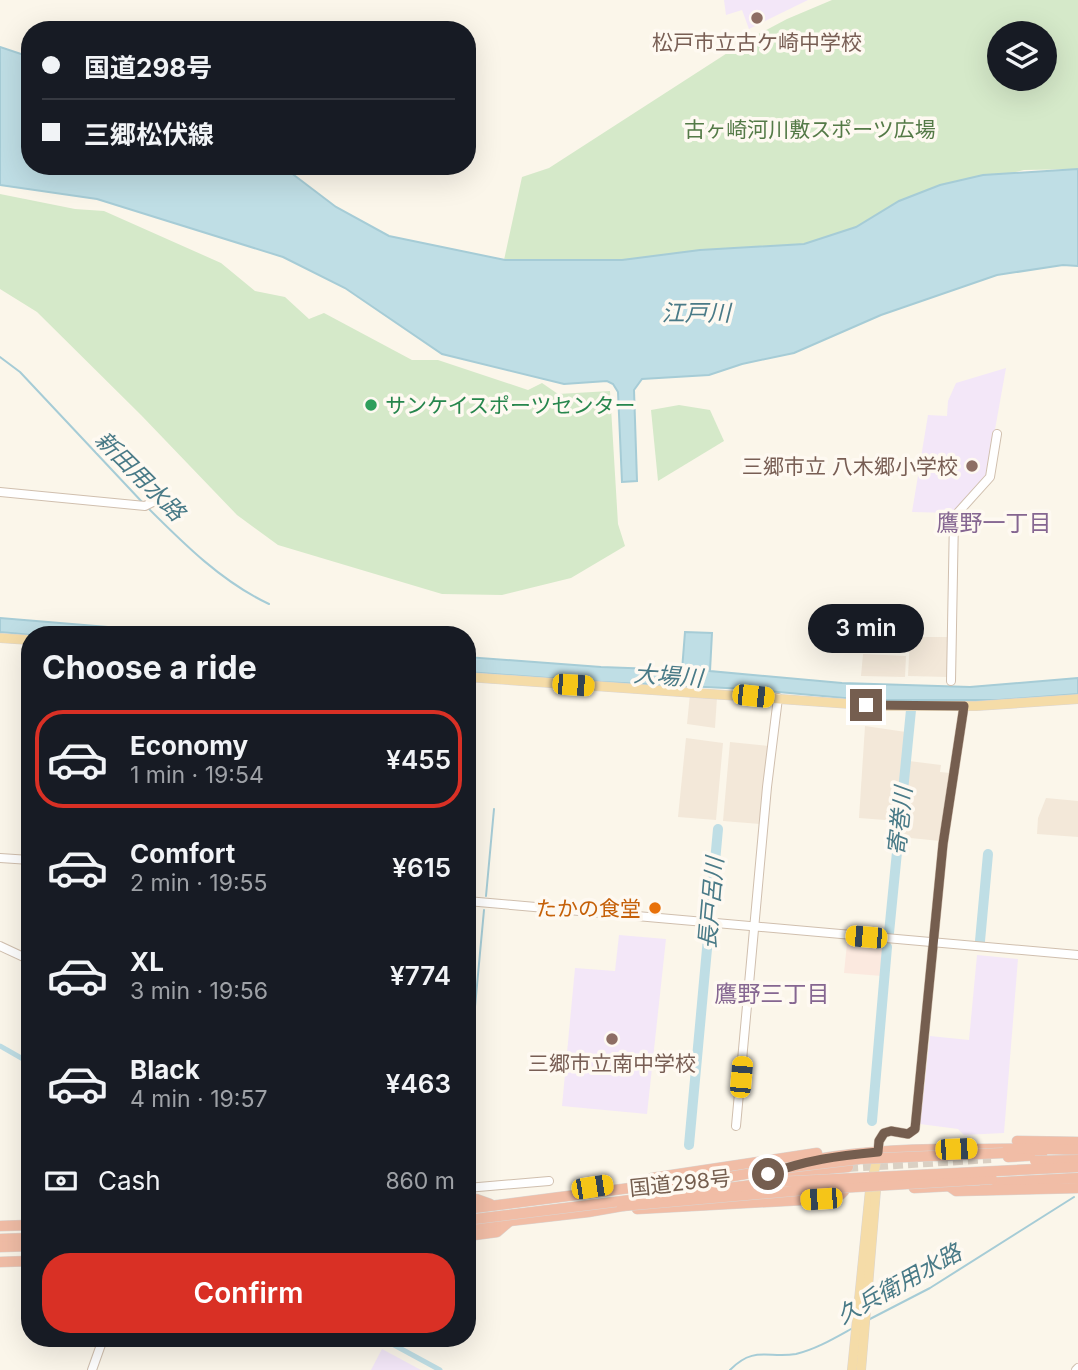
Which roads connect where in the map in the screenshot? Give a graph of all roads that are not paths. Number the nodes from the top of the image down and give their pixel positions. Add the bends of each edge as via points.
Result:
1 (998, 434) dead end
2 (0, 492) edge
3 (153, 502) dead end
4 (0, 638) edge
5 (21, 639) edge
6 (476, 678) edge
7 (951, 681) dead end
8 (778, 698) junction
9 (1078, 699) edge
10 (964, 706) junction
11 (0, 858) edge
12 (21, 859) edge
13 (476, 902) edge
14 (754, 927) junction
15 (933, 944) junction
16 (0, 946) edge
17 (1078, 955) edge
18 (21, 956) edge
19 (736, 1126) dead end
20 (1078, 1142) edge
21 (933, 1149) junction
22 (1047, 1150) junction
23 (878, 1152) junction
24 (1078, 1152) edge
25 (1005, 1155) junction
26 (830, 1156) junction
27 (1078, 1160) edge
28 (848, 1167) tunnel mouth
29 (1078, 1169) edge
30 (768, 1174) junction
31 (1008, 1174) dead end
32 (1078, 1178) edge
33 (549, 1181) dead end
34 (1021, 1181) junction
35 (949, 1186) junction
36 (476, 1187) edge
37 (846, 1187) junction
38 (1078, 1188) edge
39 (672, 1189) junction
40 (873, 1189) junction
41 (584, 1193) junction
42 (476, 1199) edge
43 (493, 1205) junction
44 (476, 1208) edge
45 (476, 1209) edge
46 (588, 1212) junction
47 (513, 1217) junction
48 (476, 1219) edge
49 (476, 1224) edge
50 (21, 1225) edge
51 (0, 1226) edge
52 (476, 1235) edge
53 (21, 1236) edge
54 (0, 1237) edge
55 (21, 1248) edge
56 (0, 1249) edge
57 (21, 1261) edge
58 (0, 1262) edge
59 (100, 1347) edge
60 (92, 1370) edge
61 (852, 1370) edge
62 (861, 1370) edge

1 - 7 street via 990,477 954,517
2 - 3 street via 145,506
4 - 5 main road
6 - 8 main road
8 - 10 main road via 852,705
8 - 14 street
9 - 10 main road
10 - 15 street
11 - 12 street
13 - 14 street
14 - 15 street
14 - 19 street
15 - 17 street
15 - 23 street via 915,1129 908,1134 884,1133
16 - 18 street
20 - 21 highway via 964,1142
21 - 22 highway, 国道298号
21 - 23 highway, 国道298号
22 - 24 highway, 国道298号
22 - 25 highway
23 - 26 highway, 国道298号
23 - 40 main road
24 - 25 highway, 国道298号
25 - 39 highway, bridge via 947,1154 805,1165
26 - 30 highway, 国道298号
26 - 41 highway via 824,1151 592,1187
27 - 39 highway, bridge via 799,1176
28 - 30 highway, 国道298号
29 - 31 highway
29 - 47 highway, bridge via 776,1182
30 - 41 highway, 国道298号
32 - 34 highway
33 - 36 street
34 - 35 highway
34 - 47 highway, bridge via 804,1190
35 - 38 highway via 956,1191
35 - 40 highway
37 - 40 highway
37 - 46 highway, 国道298号 via 805,1195 769,1188 680,1196
37 - 46 highway via 840,1195 821,1199
39 - 45 highway
40 - 61 main road
40 - 62 main road
41 - 43 highway, 国道298号
42 - 43 highway
43 - 44 highway, 国道298号
46 - 47 highway, 国道298号
47 - 48 highway, bridge
47 - 49 highway, 国道298号
47 - 52 highway via 497,1233
50 - 51 highway
53 - 54 highway
55 - 56 highway
57 - 58 highway
59 - 60 street

